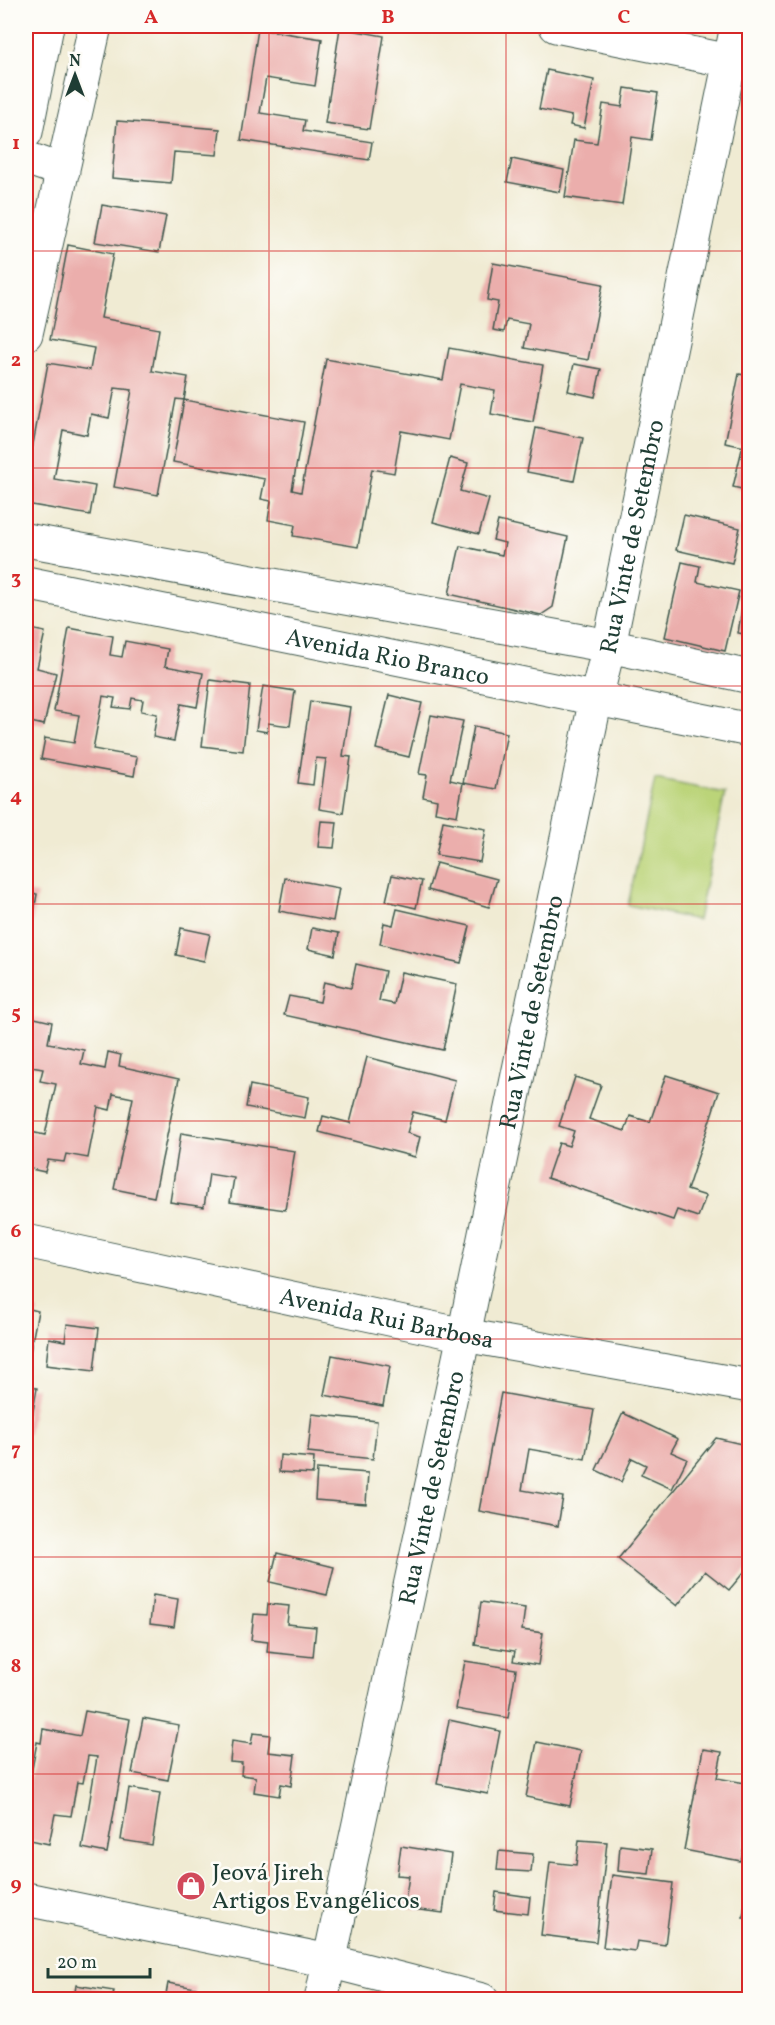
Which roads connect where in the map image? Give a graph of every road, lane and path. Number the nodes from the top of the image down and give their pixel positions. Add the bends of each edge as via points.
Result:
1 (47, 26) edge
2 (95, 26) edge
3 (556, 26) edge
4 (737, 26) edge
5 (740, 63) edge
6 (26, 132) edge
7 (26, 158) edge
8 (63, 171) junction
9 (27, 324) edge
10 (26, 540) edge
11 (26, 583) edge
12 (609, 646) junction
13 (750, 677) edge
14 (596, 698) junction
15 (750, 730) edge
16 (26, 1242) edge
17 (464, 1335) junction
18 (750, 1386) edge
19 (26, 1899) edge
20 (329, 1961) junction
21 (321, 2000) edge
22 (482, 2000) edge

1 - 6 street
2 - 8 street
3 - 5 street
4 - 5 street, Rua Vinte de Setembro
5 - 12 street, Rua Vinte de Setembro
7 - 8 street
8 - 9 street
10 - 12 street, Avenida Rio Branco
11 - 14 street, Avenida Rio Branco
12 - 13 street, Avenida Rio Branco
12 - 14 street, Rua Vinte de Setembro
14 - 15 street, Avenida Rio Branco
14 - 17 street, Rua Vinte de Setembro
16 - 17 street, Avenida Rui Barbosa
17 - 18 street, Avenida Rui Barbosa
17 - 20 street, Rua Vinte de Setembro
19 - 20 street
20 - 21 street, Rua Vinte de Setembro
20 - 22 street

